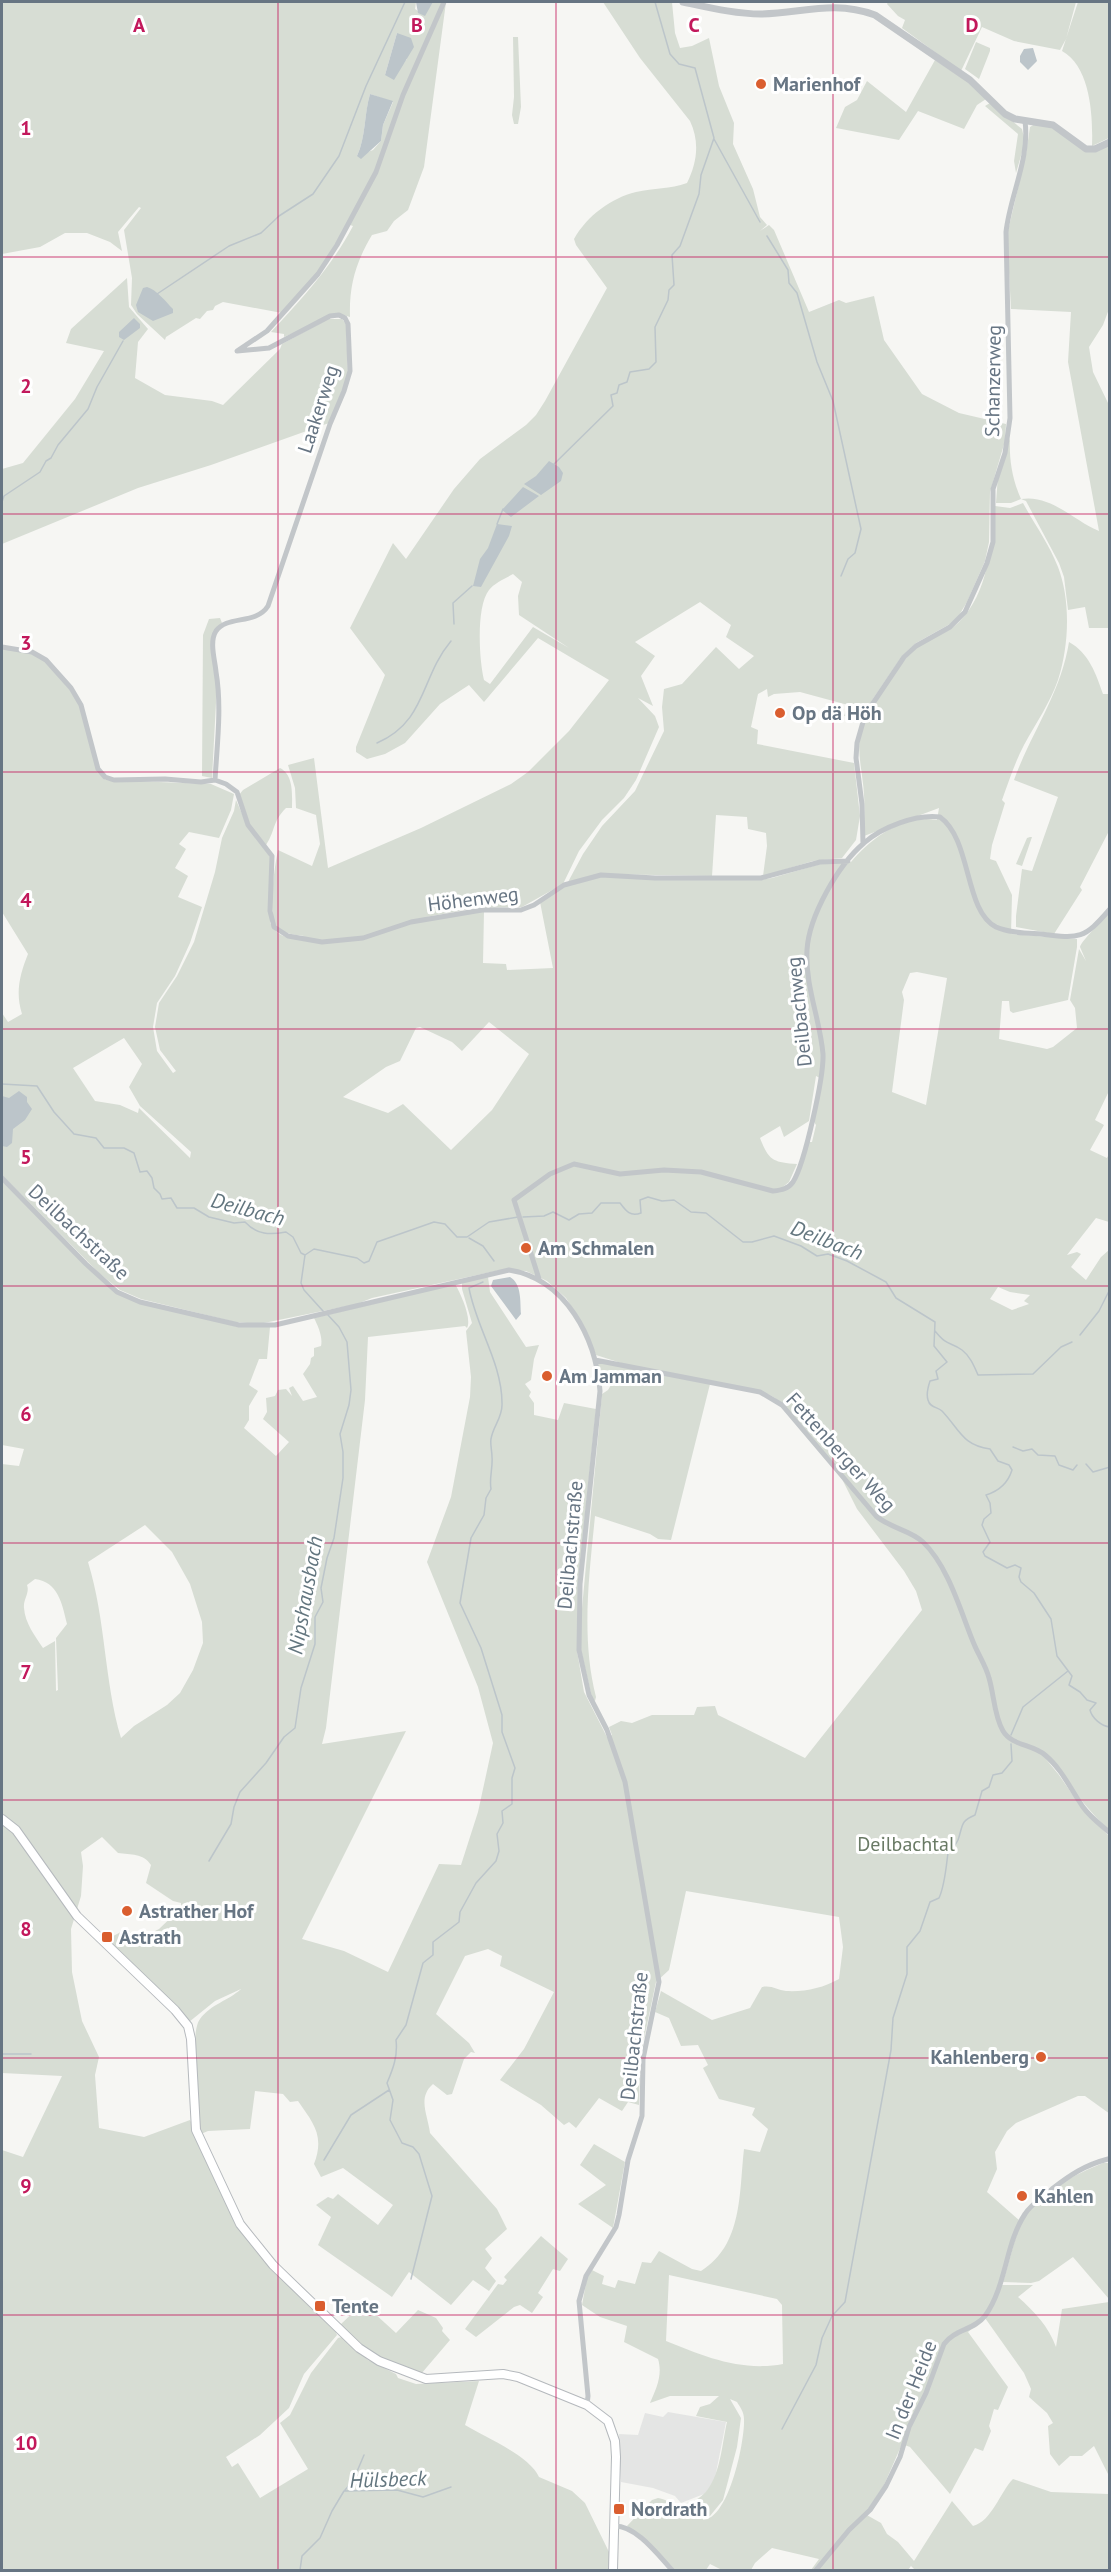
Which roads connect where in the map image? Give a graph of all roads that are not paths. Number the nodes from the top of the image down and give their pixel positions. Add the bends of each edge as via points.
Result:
1 (444, 2) edge
2 (682, 2) edge
3 (1025, 121) junction
4 (1110, 142) edge
5 (2, 647) edge
6 (215, 780) junction
7 (863, 844) junction
8 (848, 861) junction
9 (1110, 909) edge
10 (2, 1178) edge
11 (539, 1279) junction
12 (595, 1360) junction
13 (2, 1819) edge
14 (1110, 1833) edge
15 (1108, 2159) dead end
16 (587, 2405) junction
17 (614, 2526) junction
18 (613, 2571) edge
19 (672, 2571) edge
20 (816, 2571) edge

1 - 6 street, Laakerweg via 403,95 376,172 337,245 318,274 267,331 237,351 269,348 330,316 339,315 348,324 350,371 268,606 256,617 217,629 212,638 218,683
2 - 3 street via 757,14 830,5 862,9 970,80 1005,114
3 - 4 street via 1053,125 1086,149
3 - 7 street, Schanzerweg via 1024,156 1007,216 1010,418 1005,453 993,489 993,542 965,612 950,627 904,657 865,715 856,758
5 - 6 street via 32,652 46,660 71,688 81,705 98,769 105,777
6 - 8 street, Höhenweg via 237,792 248,825 272,856 270,911 274,927 288,936 322,942 363,938 411,922 482,910 521,910 564,885 601,875 761,879 820,862
7 - 8 street
7 - 9 street via 896,825 940,817 957,840 982,915 999,928 1079,936 1094,927
8 - 11 street, Deilbachweg via 822,901 808,944 808,976 823,1054 810,1134 792,1184 773,1191 701,1172 620,1174 574,1164 550,1174 514,1200
10 - 11 street, Deilbachstraße via 117,1292 140,1302 239,1325 275,1325 509,1270
11 - 12 street, Deilbachstraße via 558,1292 575,1312
12 - 14 street, Fettenberger Weg via 760,1392 782,1405 876,1516 886,1525 922,1541 932,1553 964,1612 988,1674 1004,1732 1010,1740 1046,1755 1085,1809
12 - 16 street, Deilbachstraße via 600,1391 580,1584 579,1650 589,1695 607,1730 625,1782 659,1982 643,2059 642,2116 628,2160 619,2216 581,2289
13 - 16 main road via 16,1830 78,1916 188,2026 196,2130 240,2224 273,2265 359,2348 398,2370 426,2379 503,2374
15 - 20 street, In der Heide via 1067,2176 1024,2214 1001,2284 984,2316 944,2344 886,2486
16 - 17 main road via 608,2421 615,2441
17 - 18 main road
17 - 19 street via 632,2531

